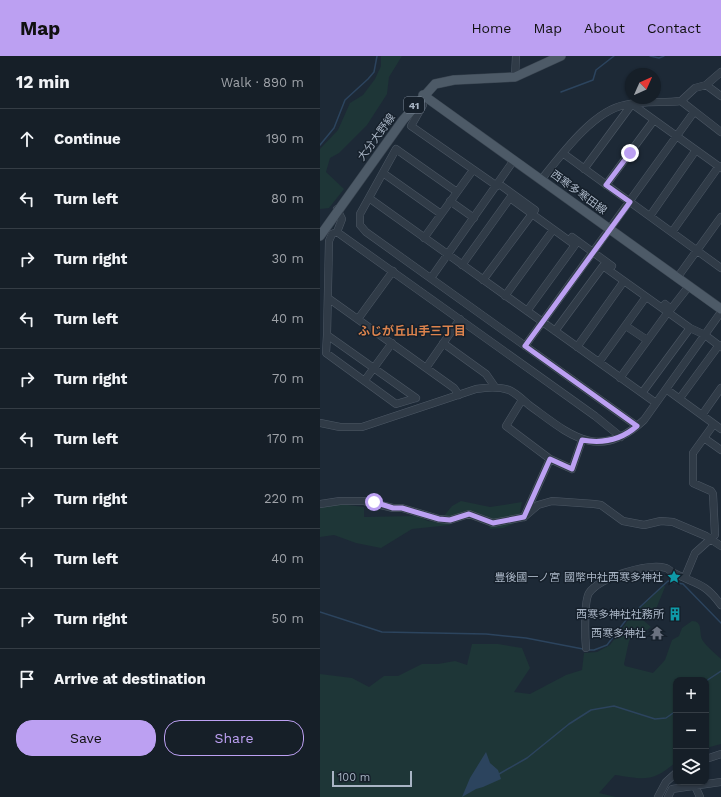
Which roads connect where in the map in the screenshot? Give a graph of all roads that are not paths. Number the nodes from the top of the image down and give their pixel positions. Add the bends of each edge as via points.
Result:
1 (516, 56) edge
2 (561, 56) edge
3 (721, 72) edge
4 (515, 77) junction
5 (706, 85) junction
6 (423, 95) junction
7 (721, 96) edge
8 (681, 101) junction
9 (661, 102) edge
10 (632, 104) junction
11 (694, 112) junction
12 (654, 120) junction
13 (721, 132) edge
14 (676, 136) junction
15 (696, 150) junction
16 (564, 154) junction
17 (514, 160) junction
18 (720, 167) edge
19 (584, 169) junction
20 (473, 170) junction
21 (383, 173) junction
22 (541, 180) junction
23 (498, 185) junction
24 (606, 185) junction
25 (457, 192) junction
26 (369, 198) junction
27 (450, 202) junction
28 (630, 202) junction
29 (337, 209) junction
30 (441, 214) junction
31 (532, 214) junction
32 (650, 216) junction
33 (721, 217) edge
34 (474, 218) junction
35 (610, 229) junction
36 (554, 230) junction
37 (337, 232) junction
38 (672, 232) junction
39 (320, 236) edge
40 (424, 238) junction
41 (697, 250) junction
42 (593, 253) junction
43 (448, 255) junction
44 (462, 265) junction
45 (721, 267) edge
46 (393, 271) junction
47 (431, 278) junction
48 (677, 278) junction
49 (484, 280) junction
50 (624, 281) junction
51 (689, 286) junction
52 (505, 296) junction
53 (646, 297) junction
54 (328, 298) junction
55 (721, 309) edge
56 (527, 311) junction
57 (668, 312) junction
58 (721, 312) edge
59 (358, 319) junction
60 (460, 319) junction
61 (542, 322) junction
62 (626, 326) junction
63 (690, 328) junction
64 (555, 331) junction
65 (327, 335) junction
66 (705, 335) junction
67 (647, 340) junction
68 (392, 343) junction
69 (443, 343) junction
70 (525, 346) junction
71 (720, 346) edge
72 (577, 347) junction
73 (599, 362) junction
74 (373, 368) junction
75 (426, 368) junction
76 (620, 378) junction
77 (365, 380) junction
78 (495, 387) junction
79 (721, 388) edge
80 (666, 389) junction
81 (642, 393) junction
82 (459, 394) junction
83 (680, 398) junction
84 (522, 400) junction
85 (656, 403) junction
86 (702, 415) junction
87 (320, 423) edge
88 (714, 424) junction
89 (637, 426) junction
90 (721, 429) edge
91 (622, 437) junction
92 (704, 438) junction
93 (582, 440) junction
94 (721, 450) edge
95 (550, 459) junction
96 (320, 504) edge
97 (524, 517) junction
98 (711, 540) junction
99 (721, 546) edge
100 (686, 577) junction
101 (721, 605) edge
102 (586, 648) dead end
103 (721, 754) edge
104 (709, 758) edge
105 (673, 776) edge
106 (721, 782) edge
107 (694, 786) junction
108 (658, 797) edge
109 (668, 797) edge
110 (700, 797) edge

1 - 4 street
2 - 4 main road, 大分大野線 / 41
3 - 5 street
4 - 6 main road, 大分大野線 / 41 via 442,82 435,84
5 - 7 street
5 - 8 street via 695,88
6 - 17 main road, 西寒多寒田線
6 - 20 street via 423,105 411,126
6 - 29 main road, 大分大野線 / 41
8 - 9 street
8 - 11 street
10 - 12 street
10 - 16 street via 602,114 586,127
10 - 19 street
11 - 13 street
11 - 14 street
12 - 14 street
12 - 24 street
14 - 15 street
14 - 28 street
15 - 18 street
15 - 32 street
16 - 19 street
16 - 22 street
17 - 22 main road, 西寒多寒田線
17 - 23 street
18 - 38 street
19 - 24 street
20 - 23 street
20 - 25 street
21 - 25 street via 396,148
21 - 26 street
21 - 30 street
22 - 35 main road, 西寒多寒田線
23 - 34 street
23 - 42 street
24 - 28 street
25 - 27 street
26 - 40 street
26 - 47 street via 359,219 362,228
27 - 30 street
27 - 34 street
28 - 32 street
28 - 35 street
29 - 37 street via 342,219
29 - 39 main road, 大分大野線 / 41
30 - 40 street
31 - 36 street
31 - 44 street via 510,198
31 - 49 street
32 - 38 street
33 - 41 street
34 - 43 street
35 - 42 street
35 - 48 main road, 西寒多寒田線
36 - 52 street
36 - 56 street via 575,245
37 - 46 street
37 - 54 street via 332,234 329,241
38 - 41 street
40 - 43 street
41 - 45 street
41 - 48 street
42 - 51 street via 672,309
42 - 61 street
43 - 44 street
43 - 47 street
44 - 49 street
46 - 59 street
46 - 60 street
47 - 70 street
48 - 51 main road, 西寒多寒田線
49 - 52 street
50 - 53 street
50 - 64 street via 603,266
50 - 72 street
51 - 55 main road, 西寒多寒田線
52 - 56 street
53 - 57 street
53 - 62 street
54 - 59 street
54 - 65 street
56 - 61 street
57 - 63 street
57 - 67 street
58 - 66 street
59 - 68 street
60 - 69 street
60 - 91 street
61 - 64 street
61 - 70 street
62 - 67 street
62 - 73 street
63 - 66 street
63 - 81 street
64 - 72 street
65 - 74 street
65 - 77 street via 326,353
66 - 71 street
66 - 80 street
67 - 76 street
68 - 74 street
68 - 75 street
69 - 75 street
69 - 78 street via 486,374
70 - 89 street
71 - 83 street
72 - 73 street
73 - 76 street
74 - 77 street
74 - 77 street via 416,398 396,404
75 - 82 street
76 - 81 street
78 - 82 street
78 - 84 street via 510,391
79 - 86 street
80 - 83 street
80 - 85 street
81 - 85 street
82 - 87 street via 362,427 336,427
83 - 86 street
84 - 93 street
84 - 95 street via 506,426
85 - 89 street
86 - 88 street
88 - 90 street
88 - 92 street
89 - 91 street
91 - 93 street via 600,442
92 - 94 street
92 - 98 street via 693,453 693,483 711,491 714,497 716,528
93 - 95 street via 572,469
95 - 97 street
96 - 97 street via 364,501 402,508 439,519 450,520 469,514 493,523
97 - 98 street via 545,502 594,504 601,505 623,521 644,525 660,521 673,522
98 - 99 street
98 - 100 street via 695,554
100 - 101 street via 707,589
100 - 102 street via 666,568 655,568 629,571 598,585 590,592 586,602
103 - 104 street
105 - 108 street via 666,782
106 - 107 street
107 - 109 street via 672,789
107 - 110 street

